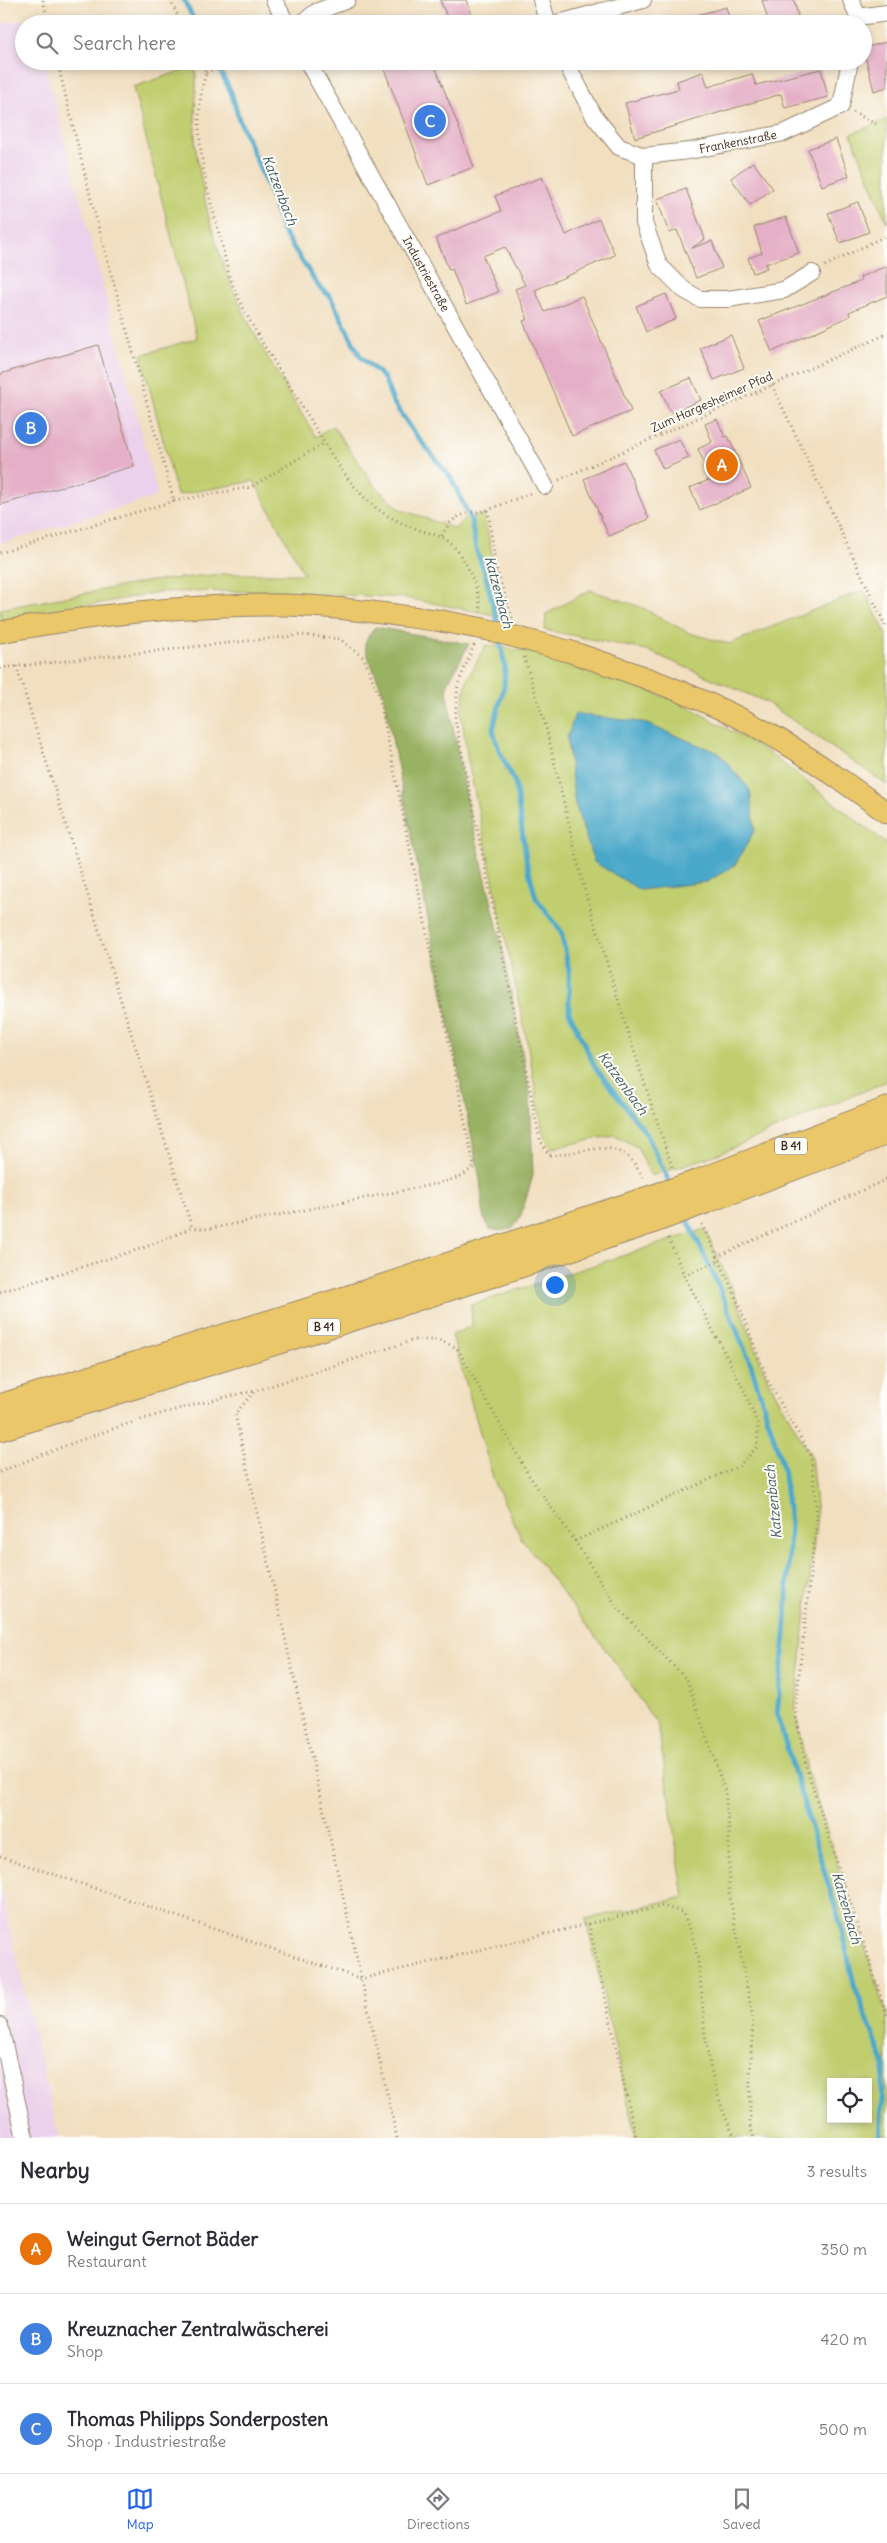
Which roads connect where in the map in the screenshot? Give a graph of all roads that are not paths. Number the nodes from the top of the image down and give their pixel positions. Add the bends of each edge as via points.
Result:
1 (274, 0) edge
2 (347, 0) edge
3 (541, 0) edge
4 (642, 0) edge
5 (851, 0) edge
6 (887, 14) edge
7 (282, 15) edge
8 (312, 15) edge
9 (545, 15) edge
10 (588, 15) edge
11 (856, 15) edge
12 (872, 17) edge
13 (312, 70) edge
14 (570, 70) edge
15 (848, 70) edge
16 (644, 156) junction
17 (812, 273) road end
18 (545, 486) road end
19 (0, 632) edge
20 (887, 813) edge
21 (887, 1110) edge
22 (887, 1132) edge
23 (700, 1202) junction
24 (649, 1212) junction
25 (0, 1407) edge
26 (0, 1428) edge
27 (0, 2026) edge
28 (25, 2138) edge

1 - 7 street
2 - 8 street
3 - 9 street
4 - 10 street
5 - 11 street
6 - 12 street
13 - 18 street, Industriestraße
14 - 16 street, Frankenstraße via 600,124 619,147
15 - 16 street, Frankenstraße via 841,106 784,133
16 - 17 street via 644,223 659,265 684,290 700,298 728,299 784,290
19 - 20 main road, bridge via 64,620 173,608 249,606 350,609 489,630 635,673 716,707 781,741
21 - 23 highway, B 41
22 - 23 highway, B 41
23 - 24 highway, B 41, bridge
24 - 25 highway, B 41 via 375,1290
24 - 26 highway, B 41 via 487,1276
27 - 28 street

